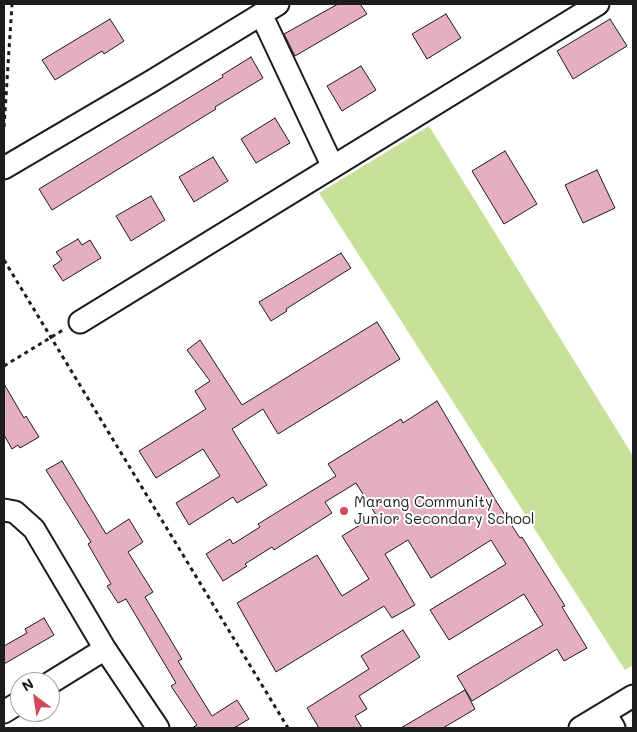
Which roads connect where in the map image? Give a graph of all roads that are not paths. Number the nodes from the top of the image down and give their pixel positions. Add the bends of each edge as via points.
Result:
1 (598, 4) edge
2 (269, 9) edge
3 (332, 165) junction
4 (4, 168) edge
5 (80, 322) dead end
6 (4, 510) edge
7 (105, 649) junction
8 (60, 677) edge
9 (633, 696) edge
10 (610, 721) edge
11 (158, 728) edge
12 (580, 728) edge

1 - 3 street
2 - 3 street
2 - 4 street
3 - 5 street
6 - 7 street via 15,512 34,529
7 - 8 street
7 - 11 street
9 - 10 street
10 - 12 street

